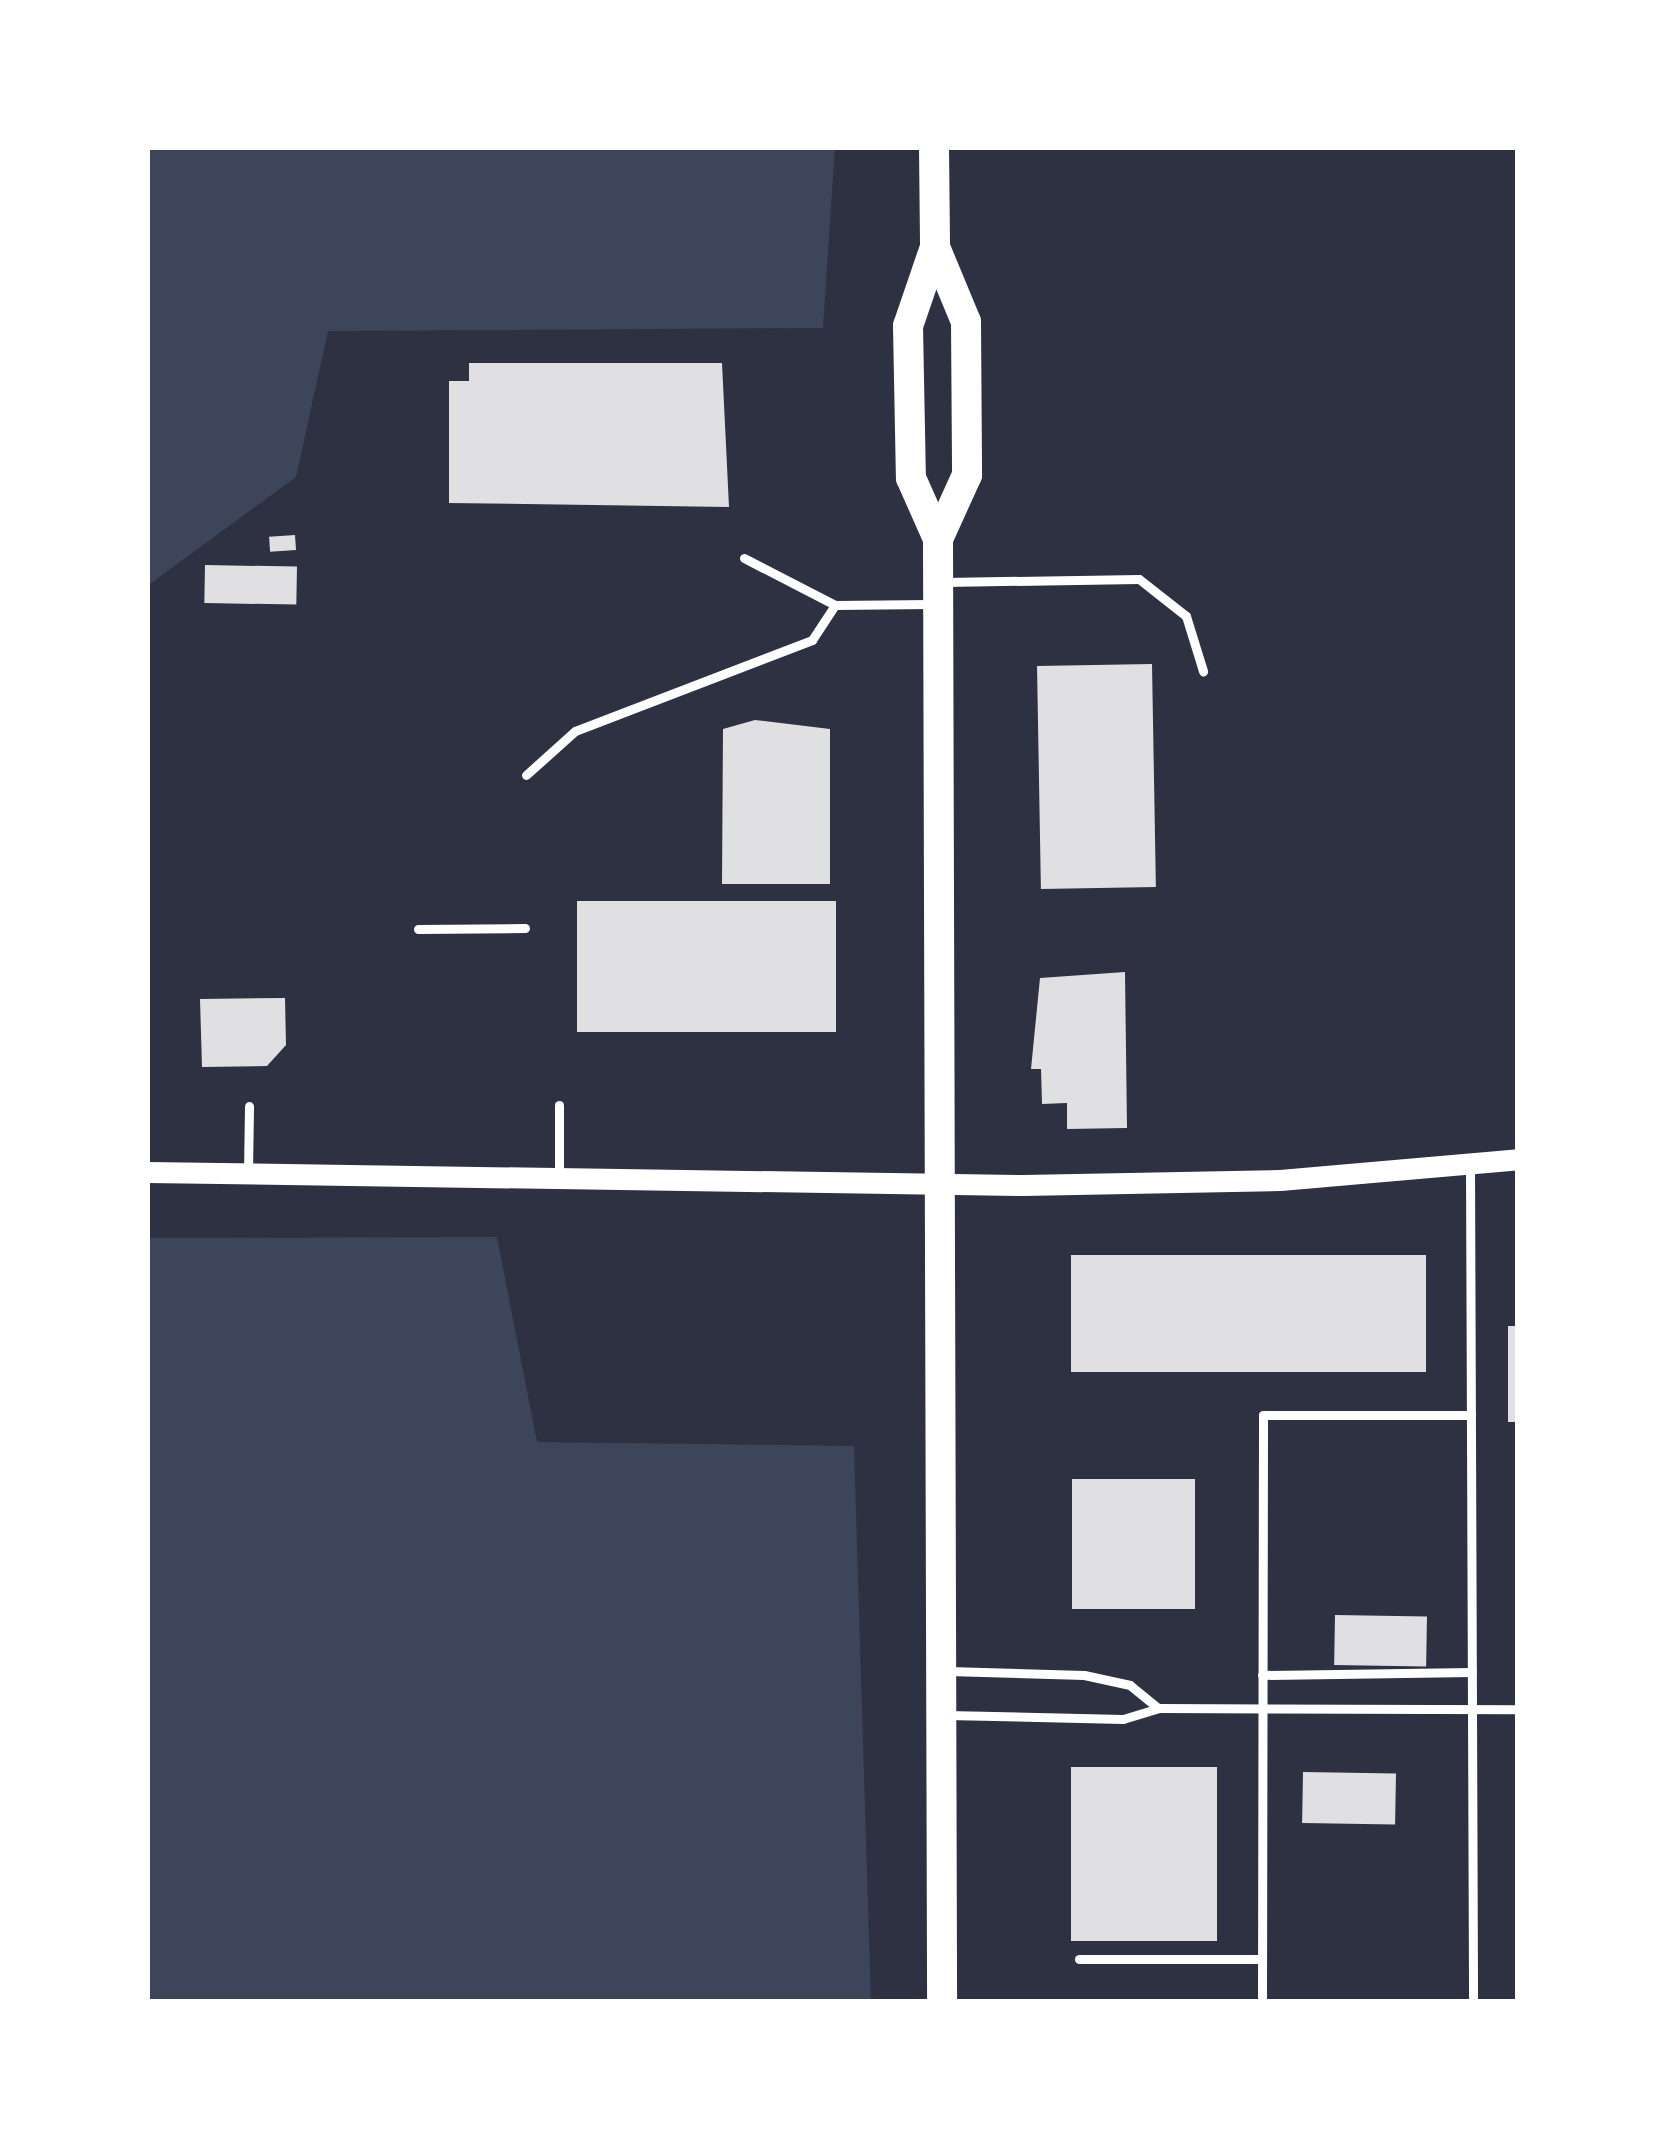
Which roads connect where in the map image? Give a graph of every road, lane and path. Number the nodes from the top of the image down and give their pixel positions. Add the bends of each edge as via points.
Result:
1 (934, 147) edge
2 (935, 247) junction
3 (938, 539) junction
4 (744, 558) dead end
5 (939, 593) junction
6 (835, 605) junction
7 (1203, 671) dead end
8 (526, 775) dead end
9 (525, 928) dead end
10 (418, 929) dead end
11 (559, 1105) dead end
12 (249, 1106) dead end
13 (1518, 1159) edge
14 (1470, 1165) junction
15 (147, 1172) edge
16 (248, 1172) junction
17 (559, 1176) junction
18 (939, 1179) junction
19 (1471, 1415) junction
20 (941, 1671) junction
21 (1472, 1672) junction
22 (1262, 1675) junction
23 (1158, 1708) junction
24 (1472, 1709) junction
25 (1518, 1709) edge
26 (1262, 1712) junction
27 (941, 1715) junction
28 (1262, 1958) junction
29 (1078, 1959) dead end
30 (942, 2002) edge
31 (1262, 2002) edge
32 (1473, 2002) edge

1 - 2 main road
2 - 3 main road via 908,326 911,478
2 - 3 main road via 966,322 967,475
3 - 5 main road
4 - 6 lane
5 - 6 lane
5 - 7 lane via 1139,579 1186,616
5 - 18 main road
6 - 8 lane via 812,640 574,731
9 - 10 lane
11 - 17 lane
12 - 16 lane
13 - 14 street
14 - 18 street via 1258,1181
14 - 19 lane
15 - 16 street
16 - 17 street
17 - 18 street
18 - 20 main road
19 - 21 lane
19 - 22 lane via 1263,1415
20 - 23 lane via 1084,1675 1130,1685
20 - 27 main road
21 - 22 lane
21 - 24 lane
22 - 26 lane
23 - 26 lane
23 - 27 lane via 1124,1719
24 - 25 lane
24 - 26 lane
24 - 32 lane
26 - 28 lane
27 - 30 main road
28 - 29 lane
28 - 31 lane

